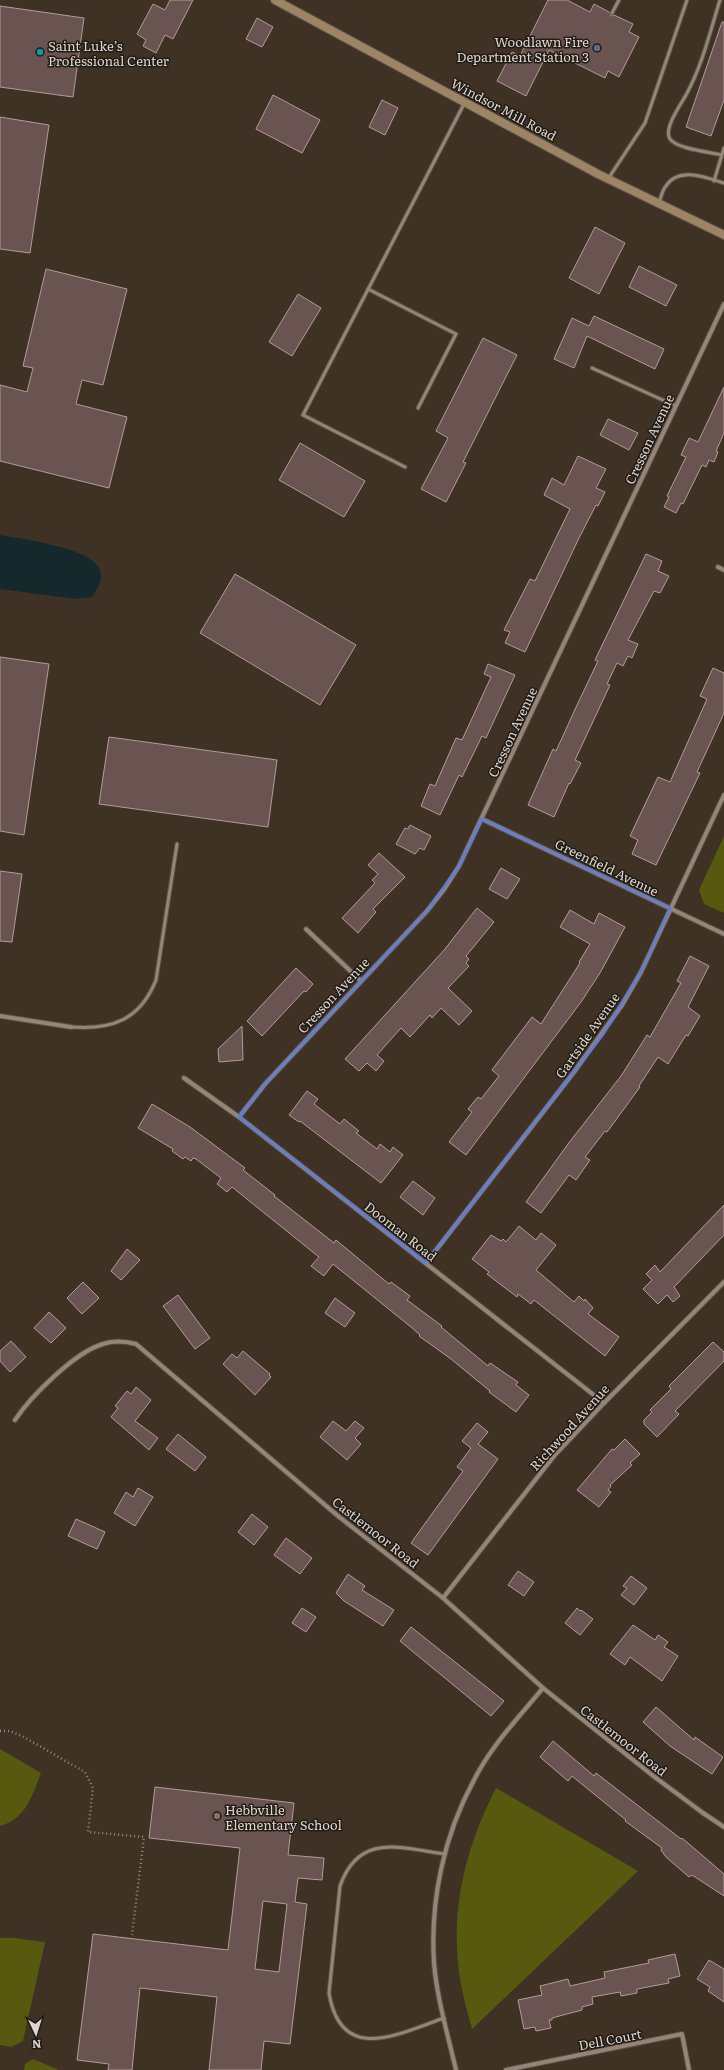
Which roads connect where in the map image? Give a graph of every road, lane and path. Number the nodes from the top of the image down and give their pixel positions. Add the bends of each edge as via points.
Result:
1 (275, 0) edge
2 (619, 0) edge
3 (687, 0) edge
4 (720, 0) edge
5 (612, 13) dead end
6 (465, 102) junction
7 (724, 148) edge
8 (722, 155) junction
9 (608, 178) junction
10 (714, 181) junction
11 (724, 183) edge
12 (659, 203) junction
13 (724, 235) edge
14 (368, 289) junction
15 (724, 304) edge
16 (592, 368) dead end
17 (676, 406) junction
18 (418, 408) dead end
19 (405, 467) dead end
20 (718, 567) dead end
21 (724, 570) edge
22 (724, 795) edge
23 (482, 818) junction
24 (177, 844) dead end
25 (670, 908) junction
26 (306, 929) dead end
27 (724, 934) edge
28 (360, 980) junction
29 (0, 1016) edge
30 (71, 1027) joint
31 (184, 1078) dead end
32 (239, 1117) junction
33 (426, 1263) junction
34 (724, 1282) edge
35 (604, 1404) junction
36 (15, 1420) dead end
37 (443, 1598) junction
38 (543, 1688) junction
39 (0, 1731) edge
40 (724, 1827) edge
41 (445, 1854) junction
42 (132, 1935) dead end
43 (445, 2018) junction
44 (456, 2070) edge
45 (506, 2070) edge
46 (690, 2070) edge

1 - 6 main road, Windsor Mill Road
2 - 5 lane
3 - 9 lane via 645,123
4 - 8 lane via 694,80 670,124 668,134 677,144
6 - 9 main road, Windsor Mill Road
6 - 14 lane
7 - 8 lane
8 - 10 lane
9 - 12 main road, Windsor Mill Road
10 - 11 lane
10 - 12 lane via 689,174 679,176 665,186
12 - 13 main road, Windsor Mill Road
14 - 18 lane via 456,334
14 - 19 lane via 303,415
15 - 17 street, Cresson Avenue
16 - 17 lane
17 - 23 street, Cresson Avenue
20 - 21 street
22 - 25 street, Gartside Avenue
23 - 25 street, Greenfield Avenue
23 - 28 street, Cresson Avenue via 459,866 445,888 427,911
24 - 30 lane via 156,980 151,992 123,1020 103,1027
25 - 27 street, Greenfield Avenue
25 - 33 street, Gartside Avenue via 640,972 603,1034
26 - 28 street
28 - 32 street, Cresson Avenue via 265,1084
29 - 30 street
31 - 32 street, Dooman Road
32 - 33 street, Dooman Road
33 - 35 street, Dooman Road
34 - 35 street, Richwood Avenue
35 - 37 street, Richwood Avenue via 554,1456
36 - 37 street, Castlemoor Road via 39,1390 82,1355 101,1344 114,1341 136,1344 332,1512
37 - 38 street, Castlemoor Road
38 - 40 street, Castlemoor Road via 657,1779
38 - 41 street via 474,1778 458,1814
39 - 42 path via 10,1731 22,1736 85,1772 93,1788 88,1832 144,1837
41 - 43 street via 436,1895 434,1931 434,1963
41 - 43 lane via 397,1847 380,1848 365,1851 354,1860 345,1871 340,1886 329,1993 331,2009 338,2021 354,2036 365,2039 377,2040
43 - 44 street
45 - 46 street, Dell Court via 682,2034

